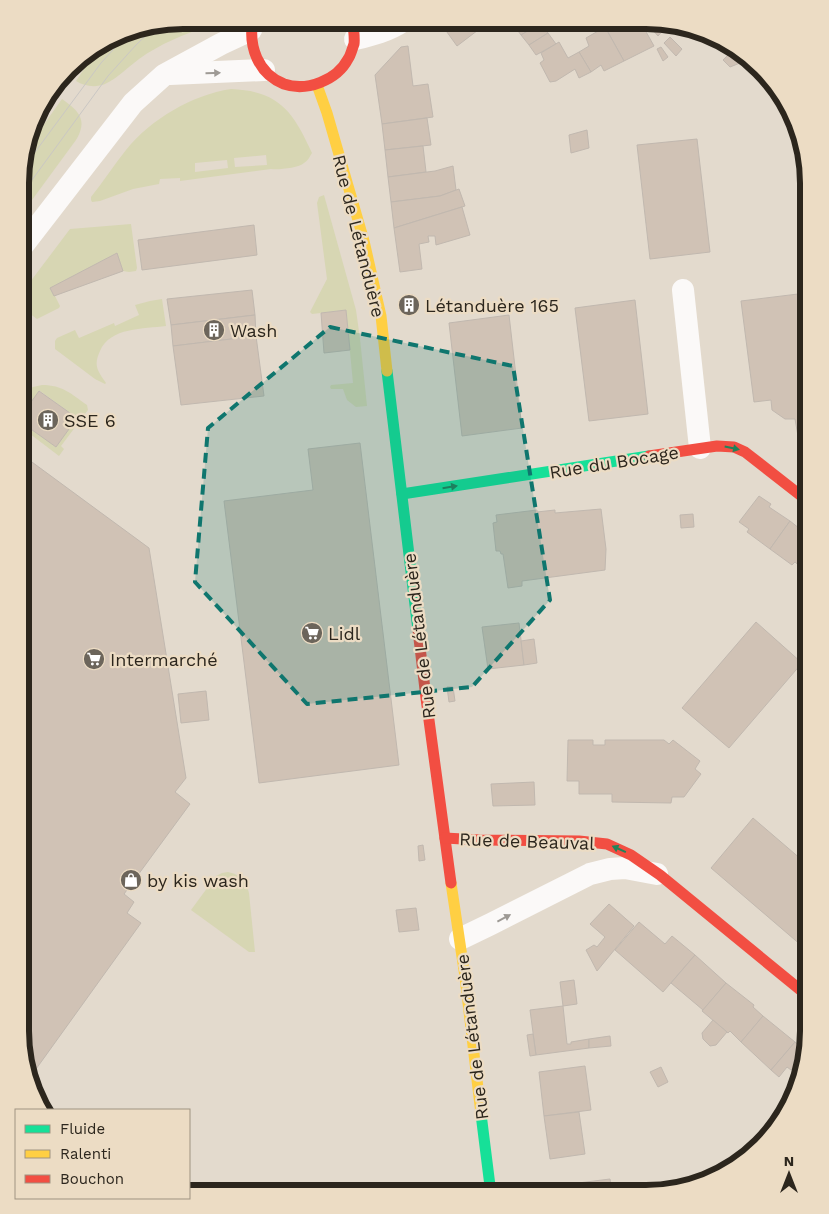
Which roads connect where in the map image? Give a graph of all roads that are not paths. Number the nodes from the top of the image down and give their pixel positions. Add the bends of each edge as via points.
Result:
1 (245, 29) edge
2 (252, 29) edge
3 (389, 29) edge
4 (354, 30) edge
5 (264, 70) junction
6 (164, 75) junction
7 (317, 85) junction
8 (29, 238) edge
9 (683, 290) dead end
10 (700, 448) junction
11 (402, 494) junction
12 (800, 495) edge
13 (445, 838) junction
14 (660, 875) junction
15 (460, 939) junction
16 (800, 990) edge
17 (490, 1185) edge

1 - 6 street
2 - 5 street via 254,51
3 - 4 street via 382,32
4 - 7 street via 352,53 346,64 333,77
6 -> 5 street
5 - 7 street via 291,85
6 - 8 street via 133,103
7 - 11 street, Rue de Létanduère via 364,241 381,316
9 - 10 street
11 -> 10 street, Rue du Bocage
10 -> 12 street, Rue du Bocage via 720,446 745,452
11 - 13 street, Rue de Létanduère
14 -> 13 street, Rue de Beauval via 631,855 607,844
13 - 15 street, Rue de Létanduère
15 -> 14 street, Rue de Beauval via 590,874 625,868
14 - 16 street, Rue de Beauval
15 - 17 street, Rue de Létanduère

